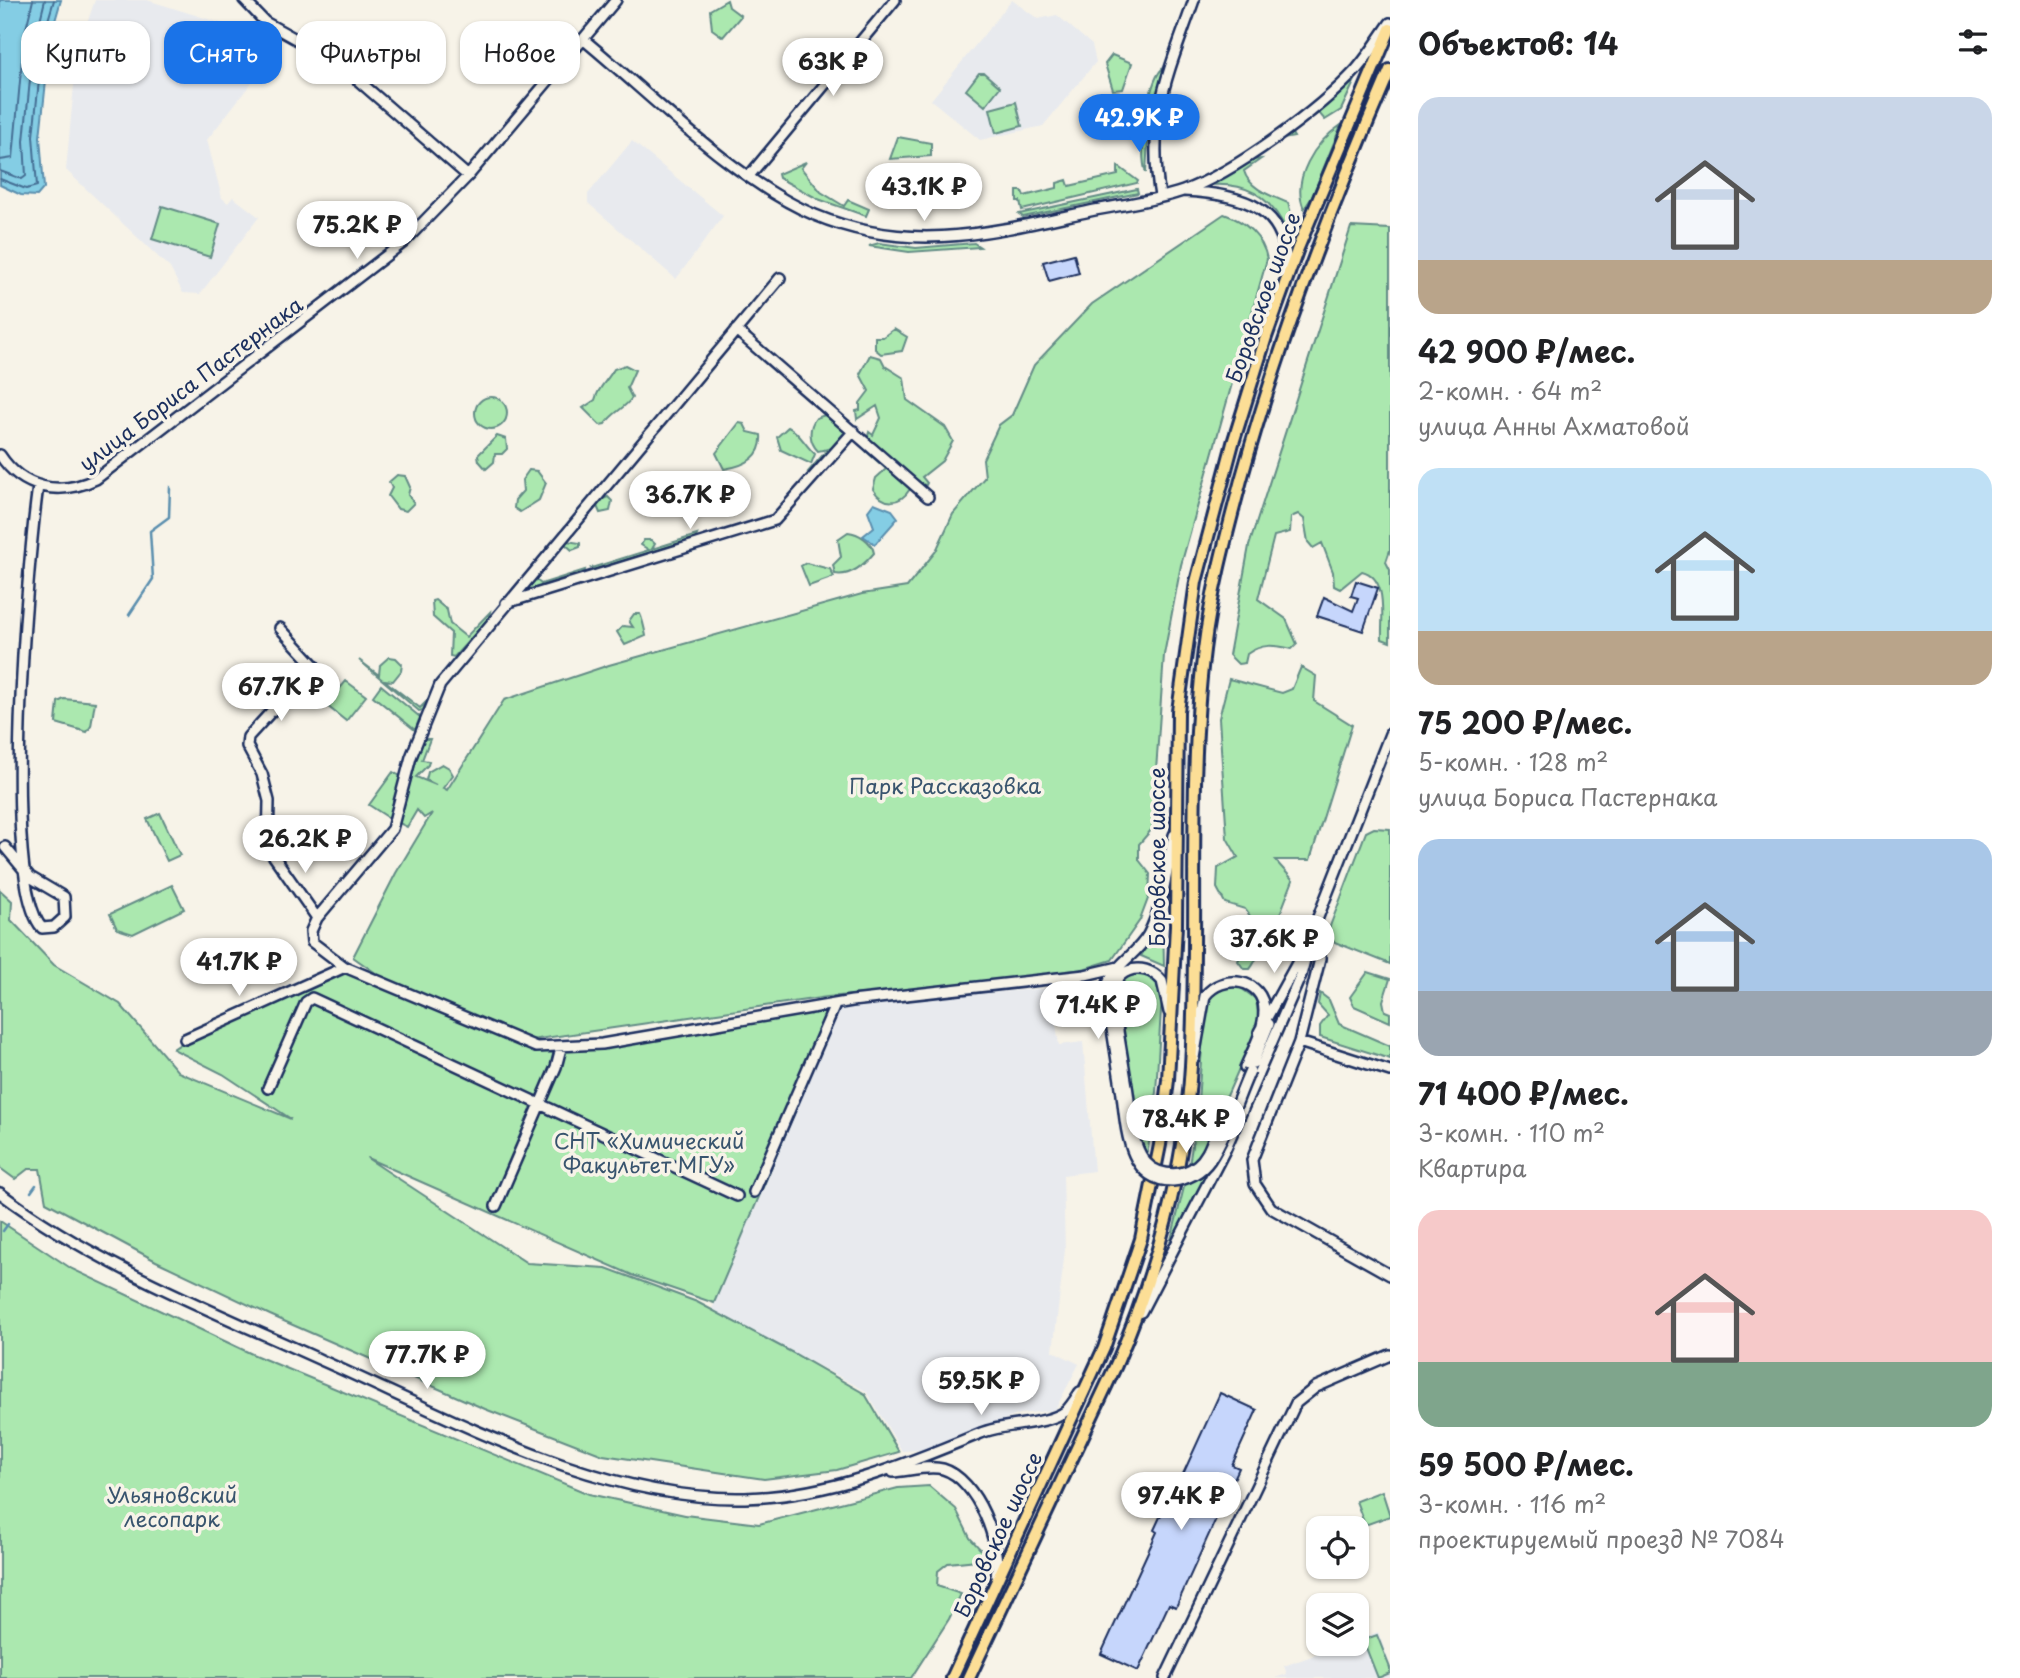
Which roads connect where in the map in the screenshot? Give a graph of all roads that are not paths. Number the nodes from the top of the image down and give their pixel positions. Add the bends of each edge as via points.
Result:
1 (244, 0) edge
2 (616, 0) edge
3 (895, 0) edge
4 (1194, 0) edge
5 (1390, 23) edge
6 (1390, 29) edge
7 (583, 39) junction
8 (1390, 70) edge
9 (468, 176) junction
10 (748, 176) junction
11 (1182, 191) junction
12 (1160, 196) junction
13 (780, 278) dead end
14 (1285, 280) junction
15 (736, 330) junction
16 (854, 431) junction
17 (0, 455) edge
18 (38, 486) junction
19 (928, 497) dead end
20 (506, 603) junction
21 (280, 628) dead end
22 (11, 666) dead end
23 (1390, 734) edge
24 (1175, 830) junction
25 (4, 835) dead end
26 (5, 847) junction
27 (6, 868) dead end
28 (19, 901) dead end
29 (317, 918) junction
30 (1313, 930) junction
31 (1305, 954) junction
32 (345, 967) junction
33 (1119, 967) junction
34 (1085, 975) junction
35 (1106, 990) junction
36 (835, 1005) junction
37 (1171, 1020) junction
38 (1259, 1032) junction
39 (185, 1039) dead end
40 (1299, 1042) junction
41 (561, 1048) junction
42 (1191, 1066) junction
43 (1247, 1070) junction
44 (1390, 1071) edge
45 (1124, 1086) junction
46 (268, 1088) dead end
47 (539, 1105) junction
48 (754, 1192) dead end
49 (0, 1193) edge
50 (737, 1196) dead end
51 (496, 1206) dead end
52 (1390, 1275) edge
53 (1132, 1329) junction
54 (1390, 1355) edge
55 (1090, 1380) junction
56 (881, 1474) junction
57 (994, 1587) junction
58 (952, 1678) edge
59 (969, 1678) edge
60 (1165, 1678) edge

1 - 9 street via 265,22 337,62
2 - 7 street, улица Бориса Пастернака
3 - 10 street
4 - 12 street via 1158,104 1154,150
5 - 11 street via 1369,54 1328,96 1251,154
6 - 14 main road, Боровское шоссе
7 - 9 street, улица Бориса Пастернака
7 - 10 street
8 - 42 main road, Боровское шоссе via 1297,301 1254,433 1216,579 1197,731
9 - 18 street, улица Бориса Пастернака via 376,265 96,479 63,489
10 - 12 street via 815,215 868,231 913,237 980,235
11 - 12 street
11 - 14 street via 1231,195 1265,213 1284,243
13 - 15 street
14 - 24 main road, Боровское шоссе via 1233,443 1196,582 1179,686
15 - 16 street
15 - 20 street
16 - 19 street
16 - 20 street via 775,520
17 - 18 street via 15,473
18 - 22 street
20 - 29 street via 436,692 411,757 392,829
21 - 29 street via 314,665 248,737 247,746 262,774 269,801 268,848
23 - 30 street
24 - 33 street via 1159,911 1142,945
24 - 37 main road, Боровское шоссе
25 - 26 street
26 - 27 street
26 - 28 street via 30,877 60,893 67,910 62,922 42,928
29 - 32 street via 311,931 313,942
30 - 31 street
30 - 38 street
30 - 40 street via 1320,943 1320,959
31 - 43 street
31 - 53 street via 1301,975 1225,1150
32 - 39 street
32 - 41 street via 536,1047
33 - 34 street
33 - 35 street
34 - 35 street
34 - 36 street
35 - 45 street
36 - 41 street
36 - 48 street
37 - 45 street via 1164,984 1154,973 1132,969 1117,979 1112,996
37 - 55 main road, Боровское шоссе via 1166,1103 1148,1213 1122,1301
38 - 42 street via 1264,1010 1258,994 1241,982 1218,983 1203,999 1199,1042
38 - 43 street
40 - 44 street
40 - 52 street via 1255,1149 1253,1176 1258,1191 1272,1208
41 - 47 street
42 - 53 main road, Боровское шоссе via 1171,1191
43 - 45 street, bridge via 1205,1156 1180,1174 1158,1171 1140,1155
46 - 47 street via 306,1002 312,998
47 - 50 street
47 - 51 street
49 - 56 street via 125,1270 427,1407 579,1470 686,1494 742,1498 790,1495
53 - 59 main road, Боровское шоссе
54 - 60 street via 1325,1383 1296,1402
55 - 56 street via 1066,1410 1049,1419 984,1432
55 - 57 main road, Боровское шоссе
56 - 57 street via 940,1468 966,1483 995,1541 999,1560
57 - 58 main road, Боровское шоссе

